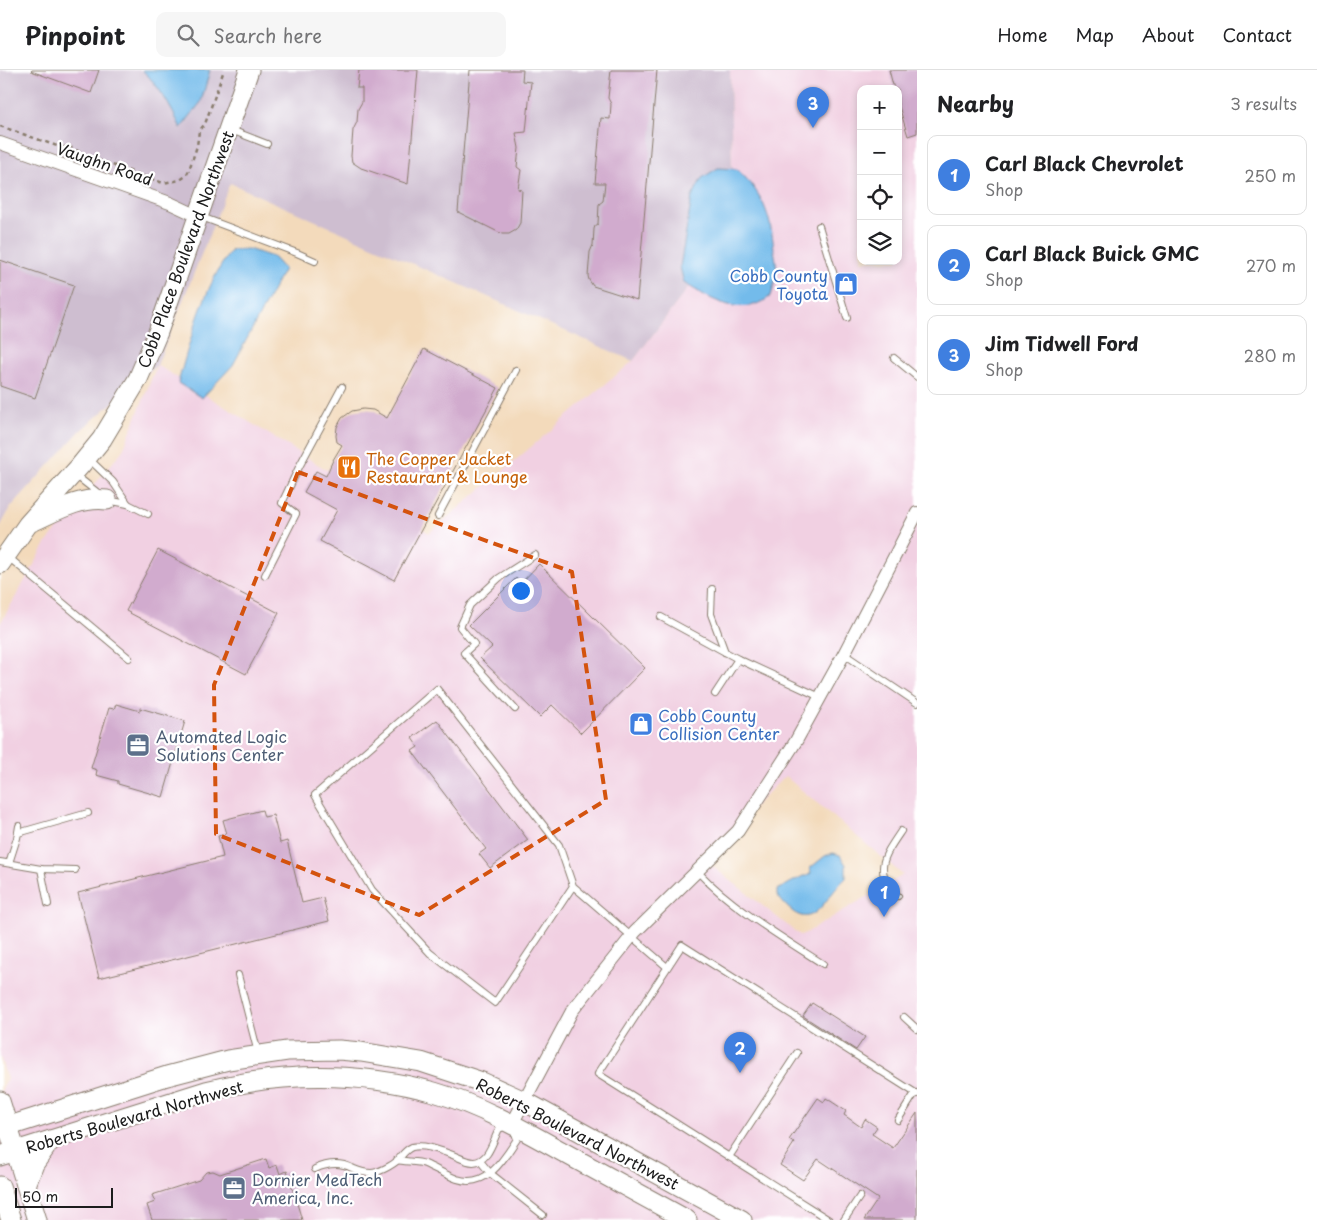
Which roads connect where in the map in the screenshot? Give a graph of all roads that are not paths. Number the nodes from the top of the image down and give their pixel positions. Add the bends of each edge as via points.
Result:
1 (249, 70) edge
2 (228, 129) junction
3 (0, 143) edge
4 (267, 144) dead end
5 (198, 216) junction
6 (819, 226) dead end
7 (316, 261) dead end
8 (847, 318) dead end
9 (894, 358) dead end
10 (516, 370) dead end
11 (917, 377) edge
12 (342, 387) dead end
13 (87, 458) junction
14 (74, 474) junction
15 (107, 500) junction
16 (128, 504) junction
17 (917, 513) edge
18 (148, 514) dead end
19 (438, 516) dead end
20 (28, 524) junction
21 (535, 555) dead end
22 (2, 557) edge
23 (265, 575) dead end
24 (712, 589) dead end
25 (661, 617) dead end
26 (725, 652) junction
27 (844, 654) junction
28 (129, 658) dead end
29 (738, 659) junction
30 (715, 694) dead end
31 (820, 697) junction
32 (917, 703) edge
33 (515, 709) dead end
34 (88, 813) dead end
35 (901, 831) dead end
36 (0, 862) edge
37 (9, 863) junction
38 (41, 869) junction
39 (74, 870) dead end
40 (697, 871) junction
41 (574, 886) junction
42 (898, 896) dead end
43 (48, 904) dead end
44 (631, 937) junction
45 (823, 964) dead end
46 (667, 967) junction
47 (238, 975) dead end
48 (904, 1017) dead end
49 (917, 1029) edge
50 (797, 1053) dead end
51 (258, 1055) junction
52 (916, 1094) edge
53 (0, 1095) edge
54 (0, 1101) edge
55 (524, 1101) junction
56 (45, 1115) junction
57 (898, 1120) dead end
58 (512, 1124) junction
59 (4, 1128) edge
60 (51, 1140) junction
61 (8, 1153) edge
62 (729, 1157) junction
63 (397, 1160) junction
64 (480, 1161) junction
65 (315, 1169) dead end
66 (490, 1173) junction
67 (26, 1185) junction
68 (1, 1191) edge
69 (860, 1196) dead end
70 (543, 1215) dead end
71 (11, 1220) edge
72 (38, 1220) edge
73 (687, 1220) edge
74 (742, 1220) edge
75 (829, 1220) edge
76 (844, 1220) edge

1 - 2 street, Cobb Place Boulevard Northwest
2 - 4 lane
2 - 5 street, Cobb Place Boulevard Northwest
3 - 5 street, Vaughn Road via 170,203
5 - 7 lane
5 - 13 street, Cobb Place Boulevard Northwest via 158,332 138,379 110,427
6 - 8 lane
9 - 11 lane
10 - 19 lane
12 - 23 lane via 282,503 296,514
13 - 14 street, Cobb Place Boulevard Northwest
13 - 16 lane via 113,482
14 - 15 lane
14 - 20 street, Cobb Place Boulevard Northwest
15 - 16 lane
15 - 20 street via 78,502
16 - 18 lane
17 - 27 street
20 - 22 street, Cobb Place Boulevard Northwest
21 - 33 lane via 499,578 470,605 460,627 474,644 464,653
22 - 28 lane
24 - 26 lane via 711,614
25 - 26 lane
26 - 29 lane
27 - 31 street
27 - 32 lane
29 - 30 lane
29 - 31 lane
31 - 40 street via 738,831
34 - 37 lane via 18,829
35 - 42 lane via 886,852 882,866 885,881
36 - 37 lane
37 - 38 lane
38 - 39 lane
38 - 43 lane
40 - 44 street
40 - 45 lane via 733,902
41 - 41 lane via 495,1003 430,953 372,890 316,795 437,689 559,845
41 - 44 lane
44 - 46 lane
44 - 55 street via 572,1011
46 - 52 lane via 682,945
46 - 62 lane via 598,1074
47 - 51 lane
48 - 49 lane
50 - 62 lane
51 - 55 street, Roberts Boulevard Northwest via 339,1050 383,1055 464,1075
51 - 56 street, Roberts Boulevard Northwest via 167,1076
52 - 57 lane
53 - 56 street via 26,1111
54 - 59 street
55 - 58 street
55 - 74 street, Roberts Boulevard Northwest
56 - 59 street, Roberts Boulevard Northwest
58 - 60 street, Roberts Boulevard Northwest via 465,1103 406,1085 352,1077 304,1076 251,1081 206,1091
58 - 64 lane via 499,1129 488,1153
58 - 66 lane via 517,1139 501,1164
58 - 73 street, Roberts Boulevard Northwest
59 - 61 street
60 - 61 street, Roberts Boulevard Northwest
60 - 67 street via 34,1164
61 - 67 street
62 - 75 lane
63 - 64 lane via 404,1151 422,1146 470,1163
63 - 65 lane via 373,1173 362,1173 338,1164 325,1164
63 - 66 lane via 423,1164 458,1180 474,1181
64 - 66 lane
66 - 70 lane
67 - 72 street
68 - 71 street
69 - 76 lane

